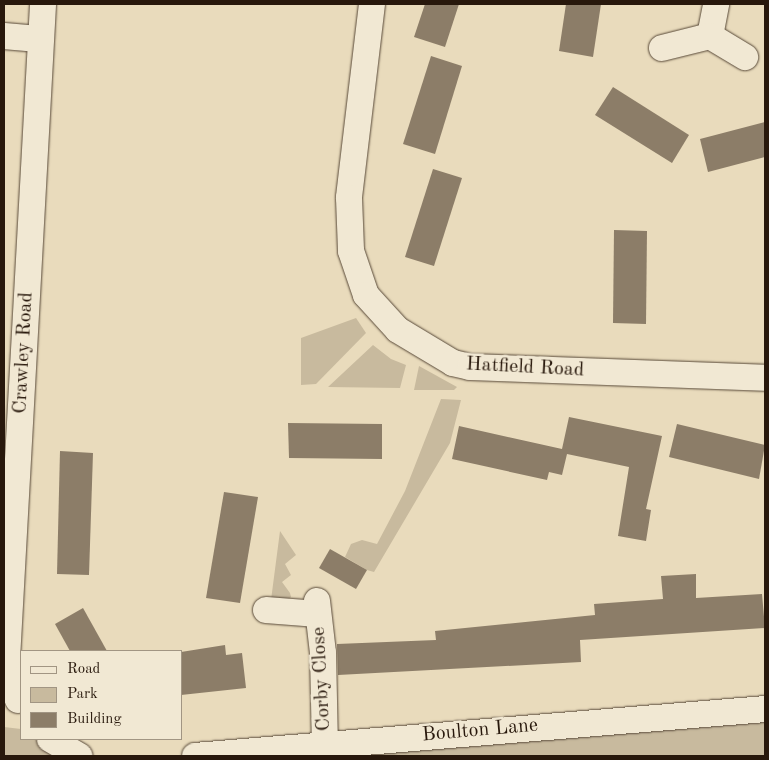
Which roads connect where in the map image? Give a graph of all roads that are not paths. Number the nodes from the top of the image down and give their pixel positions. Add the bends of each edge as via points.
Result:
1 (43, 4) edge
2 (372, 4) edge
3 (716, 4) edge
4 (4, 36) edge
5 (710, 36) junction
6 (40, 39) junction
7 (662, 48) dead end
8 (746, 57) dead end
9 (765, 378) edge
10 (266, 610) dead end
11 (14, 706) edge
12 (765, 709) edge
13 (52, 740) edge
14 (325, 745) junction
15 (296, 752) edge
16 (79, 756) edge
17 (195, 756) edge

1 - 6 street, Crawley Road
2 - 9 street, Hatfield Road via 349,198 351,251 366,295 398,330 453,363 470,367
3 - 5 street
4 - 6 street
5 - 7 street
5 - 8 street
6 - 11 street, Crawley Road via 7,659
10 - 14 street, Corby Close via 318,608 323,653
12 - 14 street, Boulton Lane
13 - 16 street
14 - 15 street, Boulton Lane
15 - 17 street, Boulton Lane

